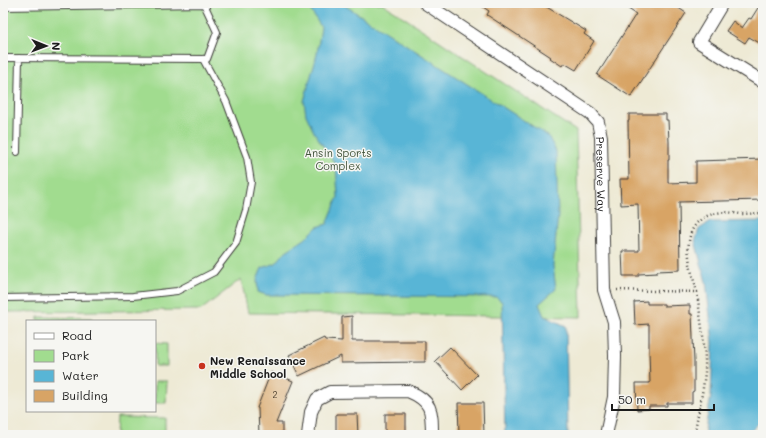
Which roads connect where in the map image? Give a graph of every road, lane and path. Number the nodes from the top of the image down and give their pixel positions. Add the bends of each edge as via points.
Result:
1 (425, 3) edge
2 (721, 3) edge
3 (3, 7) edge
4 (3, 58) edge
5 (19, 58) junction
6 (203, 59) junction
7 (763, 82) edge
8 (17, 152) dead end
9 (763, 213) edge
10 (604, 290) junction
11 (696, 292) junction
12 (3, 298) edge
13 (308, 435) edge
14 (432, 435) edge
15 (606, 435) edge
16 (694, 435) edge

1 - 10 street, Preserve Way via 590,113 598,122 601,137
2 - 7 street via 699,42
3 - 6 lane via 204,4 217,32 207,59
4 - 5 lane
5 - 6 lane
5 - 8 lane
6 - 12 lane via 226,101 247,157 251,182 236,243 214,272 177,291 133,296
9 - 11 path via 717,213 698,220 690,233 688,246 689,264
10 - 11 path
10 - 15 street, Preserve Way via 614,322 616,356 614,397
11 - 16 path via 705,371
13 - 14 street via 311,412 317,400 330,392 408,391 427,402

